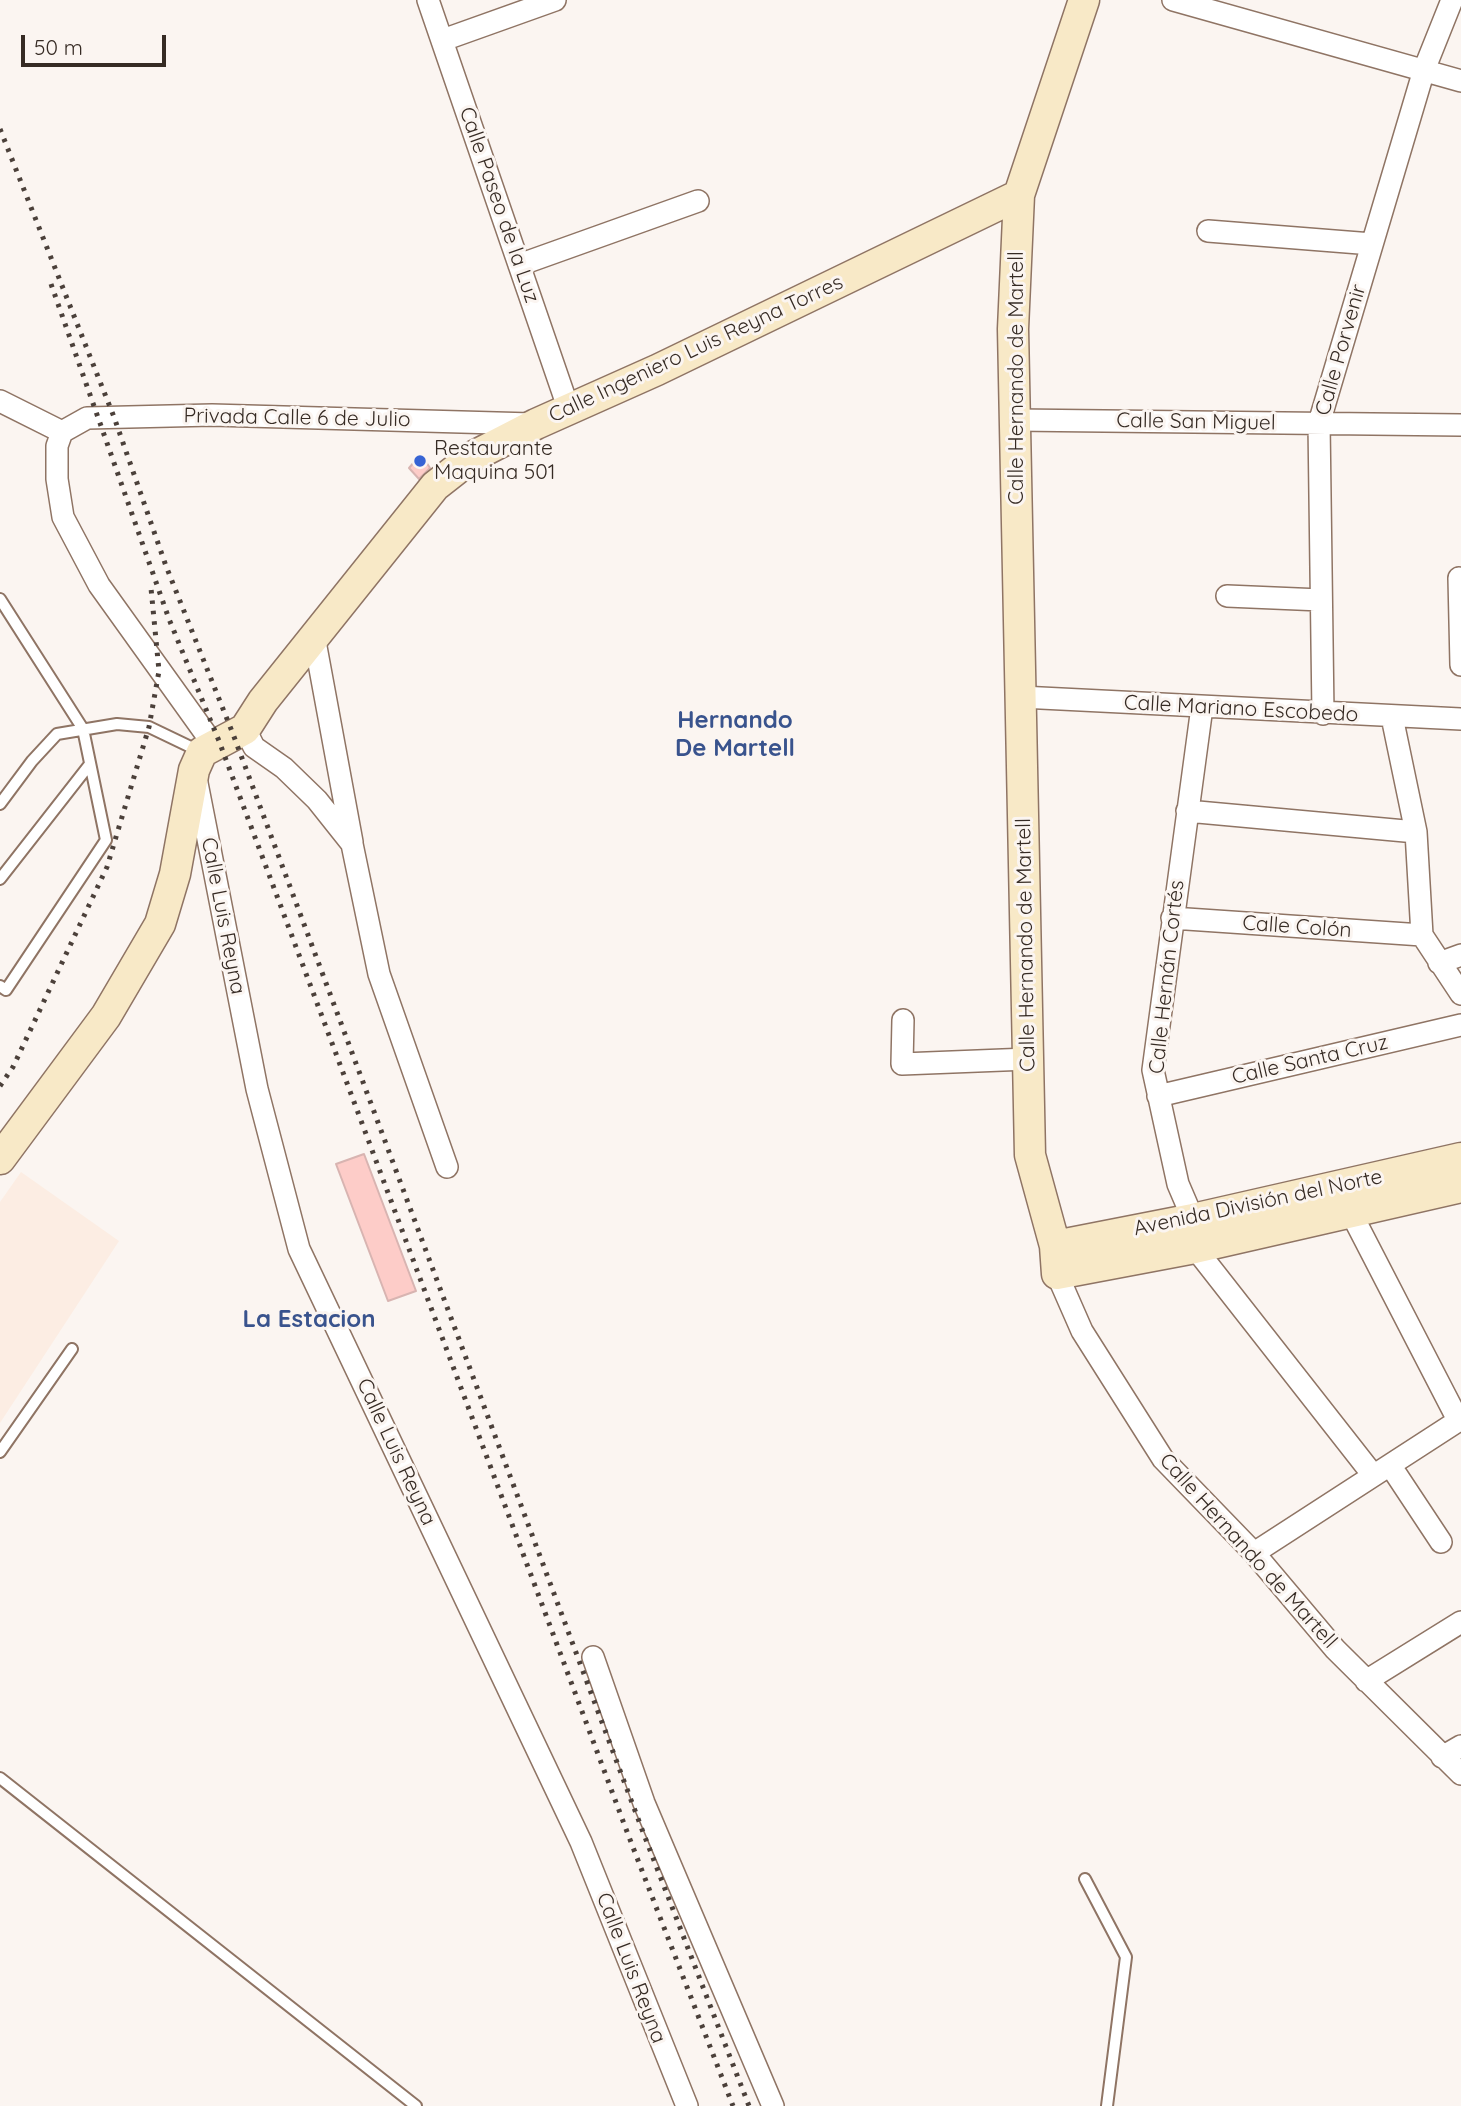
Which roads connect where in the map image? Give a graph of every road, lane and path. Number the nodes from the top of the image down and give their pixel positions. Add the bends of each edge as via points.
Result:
1 (428, 0) edge
2 (555, 0) edge
3 (1084, 0) edge
4 (1173, 0) edge
5 (1451, 0) edge
6 (443, 40) junction
7 (1424, 70) junction
8 (1461, 80) edge
9 (1019, 195) junction
10 (698, 201) dead end
11 (1208, 231) dead end
12 (1372, 244) junction
13 (519, 265) junction
14 (0, 401) edge
15 (569, 410) junction
16 (1015, 420) junction
17 (1319, 423) junction
18 (536, 424) junction
19 (1461, 425) edge
20 (62, 432) junction
21 (1459, 578) dead end
22 (1227, 596) dead end
23 (0, 599) edge
24 (1321, 600) junction
25 (314, 636) junction
26 (1461, 665) edge
27 (1021, 697) junction
28 (1202, 707) junction
29 (1323, 714) junction
30 (1392, 717) junction
31 (1461, 719) edge
32 (83, 729) junction
33 (245, 729) junction
34 (203, 755) junction
35 (90, 764) junction
36 (0, 804) edge
37 (1187, 811) junction
38 (1416, 832) junction
39 (352, 844) junction
40 (0, 879) edge
41 (1172, 918) junction
42 (1422, 935) junction
43 (1461, 955) edge
44 (1439, 963) junction
45 (0, 986) edge
46 (1461, 994) edge
47 (903, 1020) dead end
48 (1461, 1025) edge
49 (1028, 1059) junction
50 (1158, 1096) junction
51 (0, 1158) edge
52 (1461, 1158) edge
53 (447, 1167) dead end
54 (1460, 1190) edge
55 (1350, 1211) junction
56 (1193, 1219) junction
57 (1195, 1248) junction
58 (1056, 1260) junction
59 (72, 1349) dead end
60 (1460, 1419) edge
61 (0, 1452) edge
62 (1382, 1470) junction
63 (1441, 1542) dead end
64 (1254, 1553) junction
65 (1461, 1622) edge
66 (593, 1657) dead end
67 (1366, 1681) junction
68 (1461, 1746) edge
69 (1442, 1757) junction
70 (1461, 1774) edge
71 (0, 1779) edge
72 (1085, 1879) dead end
73 (416, 2106) edge
74 (687, 2106) edge
75 (774, 2106) edge
76 (1107, 2106) edge

1 - 6 street, Calle Paseo de la Luz
2 - 6 street
3 - 9 street, Calle Hernando de Martell
4 - 7 street
5 - 7 street, Calle Porvenir
6 - 13 street, Calle Paseo de la Luz
7 - 8 street
7 - 12 street, Calle Porvenir
9 - 15 street, Calle Ingeniero Luis Reyna Torres
9 - 16 street, Calle Hernando de Martell via 1013,329
10 - 13 street
11 - 12 street
12 - 17 street, Calle Porvenir
13 - 15 street, Calle Paseo de la Luz
14 - 20 street
15 - 18 street, Calle Ingeniero Luis Reyna Torres
16 - 17 street, Calle San Miguel
16 - 27 street, Calle Hernando de Martell
17 - 19 street, Calle San Miguel
17 - 24 street, Calle Porvenir
18 - 20 street, Privada Calle 6 de Julio via 212,415 87,418
18 - 25 street, Calle Ingeniero Luis Reyna Torres via 472,457 435,486
20 - 34 street, Calle Luis Reyna via 57,479 62,517
21 - 26 street
22 - 24 street
23 - 32 lane
24 - 29 street, Calle Porvenir
25 - 33 street, Calle Ingeniero Luis Reyna Torres
25 - 39 street
27 - 28 street, Calle Mariano Escobedo
27 - 49 street, Calle Hernando de Martell
28 - 29 street, Calle Mariano Escobedo
28 - 37 street, Calle Hernán Cortés
29 - 30 street, Calle Mariano Escobedo
30 - 31 street, Calle Mariano Escobedo
30 - 38 street
32 - 34 lane via 117,724 149,727
32 - 35 lane
32 - 36 lane via 57,734
33 - 34 street, Calle Ingeniero Luis Reyna Torres
33 - 39 street via 254,747 317,800
34 - 51 street via 160,924 106,1016
34 - 74 street, Calle Luis Reyna via 257,1088 299,1250 581,1842
35 - 40 lane
35 - 45 lane via 106,840 6,990
37 - 38 street
37 - 41 street, Calle Hernán Cortés
38 - 42 street
39 - 53 street via 379,974
41 - 42 street, Calle Colón
41 - 50 street, Calle Hernán Cortés via 1153,1070
42 - 44 street
43 - 44 street
44 - 46 street
47 - 49 street via 902,1065
48 - 50 street, Calle Santa Cruz
49 - 58 street, Calle Hernando de Martell via 1030,1155
50 - 56 street, Calle Hernán Cortés via 1178,1184
52 - 56 street, Avenida División del Norte
54 - 55 street, Avenida División del Norte
55 - 57 street, Avenida División del Norte
55 - 60 street
56 - 57 street, Calle Hernán Cortés
56 - 58 street, Avenida División del Norte
57 - 58 street, Avenida División del Norte
57 - 62 street
58 - 64 street, Calle Hernando de Martell via 1082,1331 1163,1459
59 - 61 lane
60 - 62 street
62 - 63 street
62 - 64 street
64 - 67 street, Calle Hernando de Martell
65 - 67 street
66 - 75 street via 644,1803
67 - 69 street, Calle Hernando de Martell
68 - 69 street
69 - 70 street, Calle Hernando de Martell
71 - 73 lane
72 - 76 lane via 1126,1957

